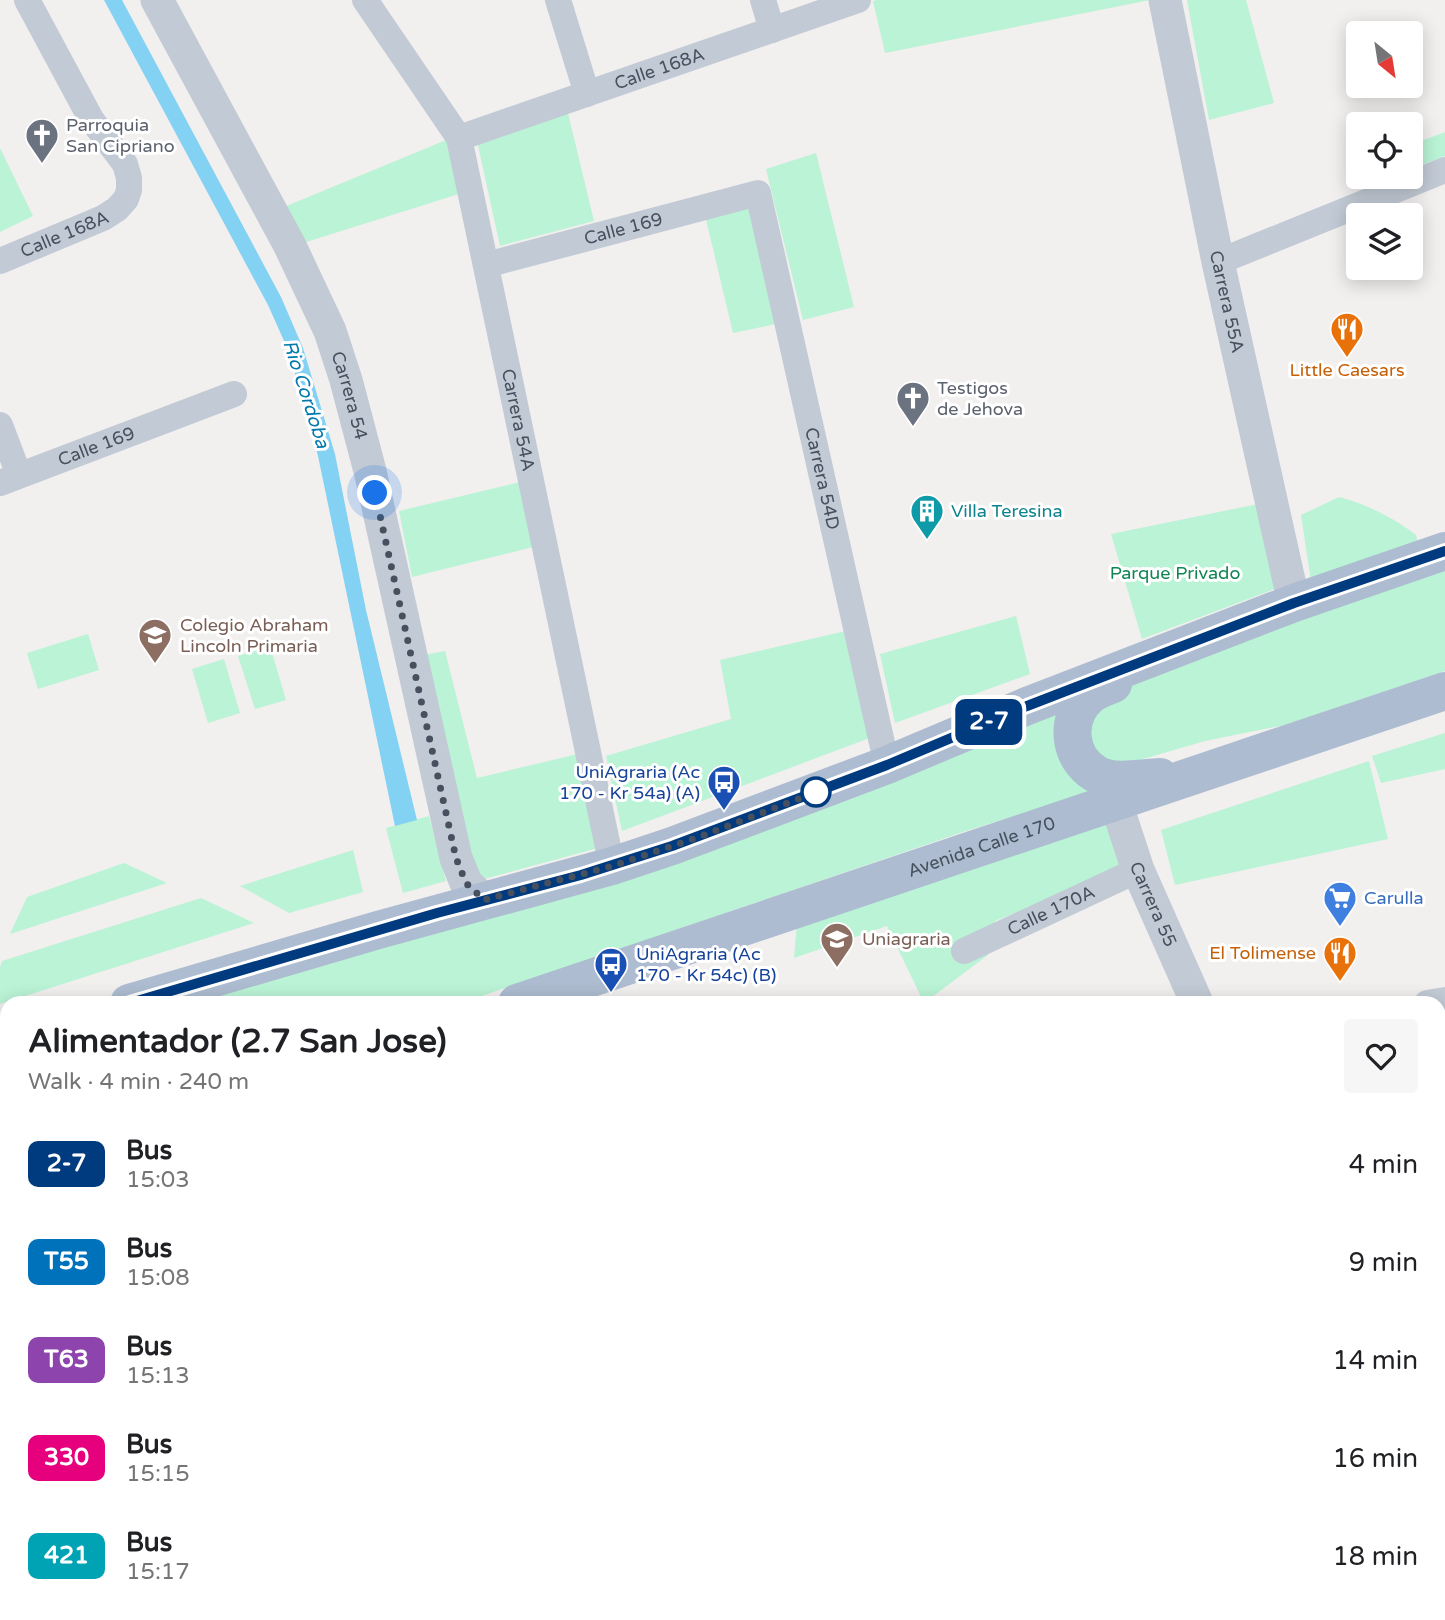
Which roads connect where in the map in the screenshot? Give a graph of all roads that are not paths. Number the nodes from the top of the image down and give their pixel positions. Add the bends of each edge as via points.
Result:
1 (27, 0) edge
2 (157, 0) edge
3 (365, 0) edge
4 (558, 0) edge
5 (763, 0) edge
6 (858, 0) edge
7 (1165, 0) edge
8 (772, 30) junction
9 (587, 94) junction
10 (459, 138) junction
11 (1445, 170) edge
12 (758, 193) joint
13 (0, 261) edge
14 (1218, 262) junction
15 (486, 265) junction
16 (233, 394) dead end
17 (0, 425) edge
18 (9, 479) edge
19 (1445, 551) edge
20 (1294, 603) junction
21 (1206, 638) junction
22 (1445, 691) edge
23 (887, 765) junction
24 (1197, 775) junction
25 (1116, 803) junction
26 (612, 866) junction
27 (1138, 870) junction
28 (484, 900) junction
29 (964, 951) dead end
30 (289, 955) junction
31 (153, 996) edge
32 (195, 996) edge
33 (538, 996) edge
34 (1194, 996) edge

1 - 13 street, Calle 168A via 91,119 125,164 130,190 117,209 103,218
2 - 28 street, Carrera 54 via 290,246 330,331 370,471 456,858 466,883
3 - 10 street, Carrera 54A
4 - 9 street
5 - 8 street
6 - 8 street, Calle 168A
7 - 14 street, Carrera 55A
8 - 9 street, Calle 168A
9 - 10 street, Calle 168A
10 - 15 street, Carrera 54A
11 - 14 street
12 - 15 street, Calle 169
12 - 23 street, Carrera 54D
14 - 20 street, Carrera 55A
15 - 26 street, Carrera 54A
16 - 18 street, Calle 169
17 - 18 street
19 - 20 main road
20 - 21 main road
21 - 23 main road
21 - 24 main road via 1091,694 1072,725 1077,755 1097,774 1114,779
22 - 24 main road, Avenida Calle 170
23 - 26 main road
24 - 25 main road, Avenida Calle 170
25 - 27 street, Carrera 55
25 - 33 main road, Avenida Calle 170
26 - 28 main road
27 - 29 street, Calle 170A
27 - 34 street, Carrera 55
28 - 30 main road
30 - 31 main road
30 - 32 main road

